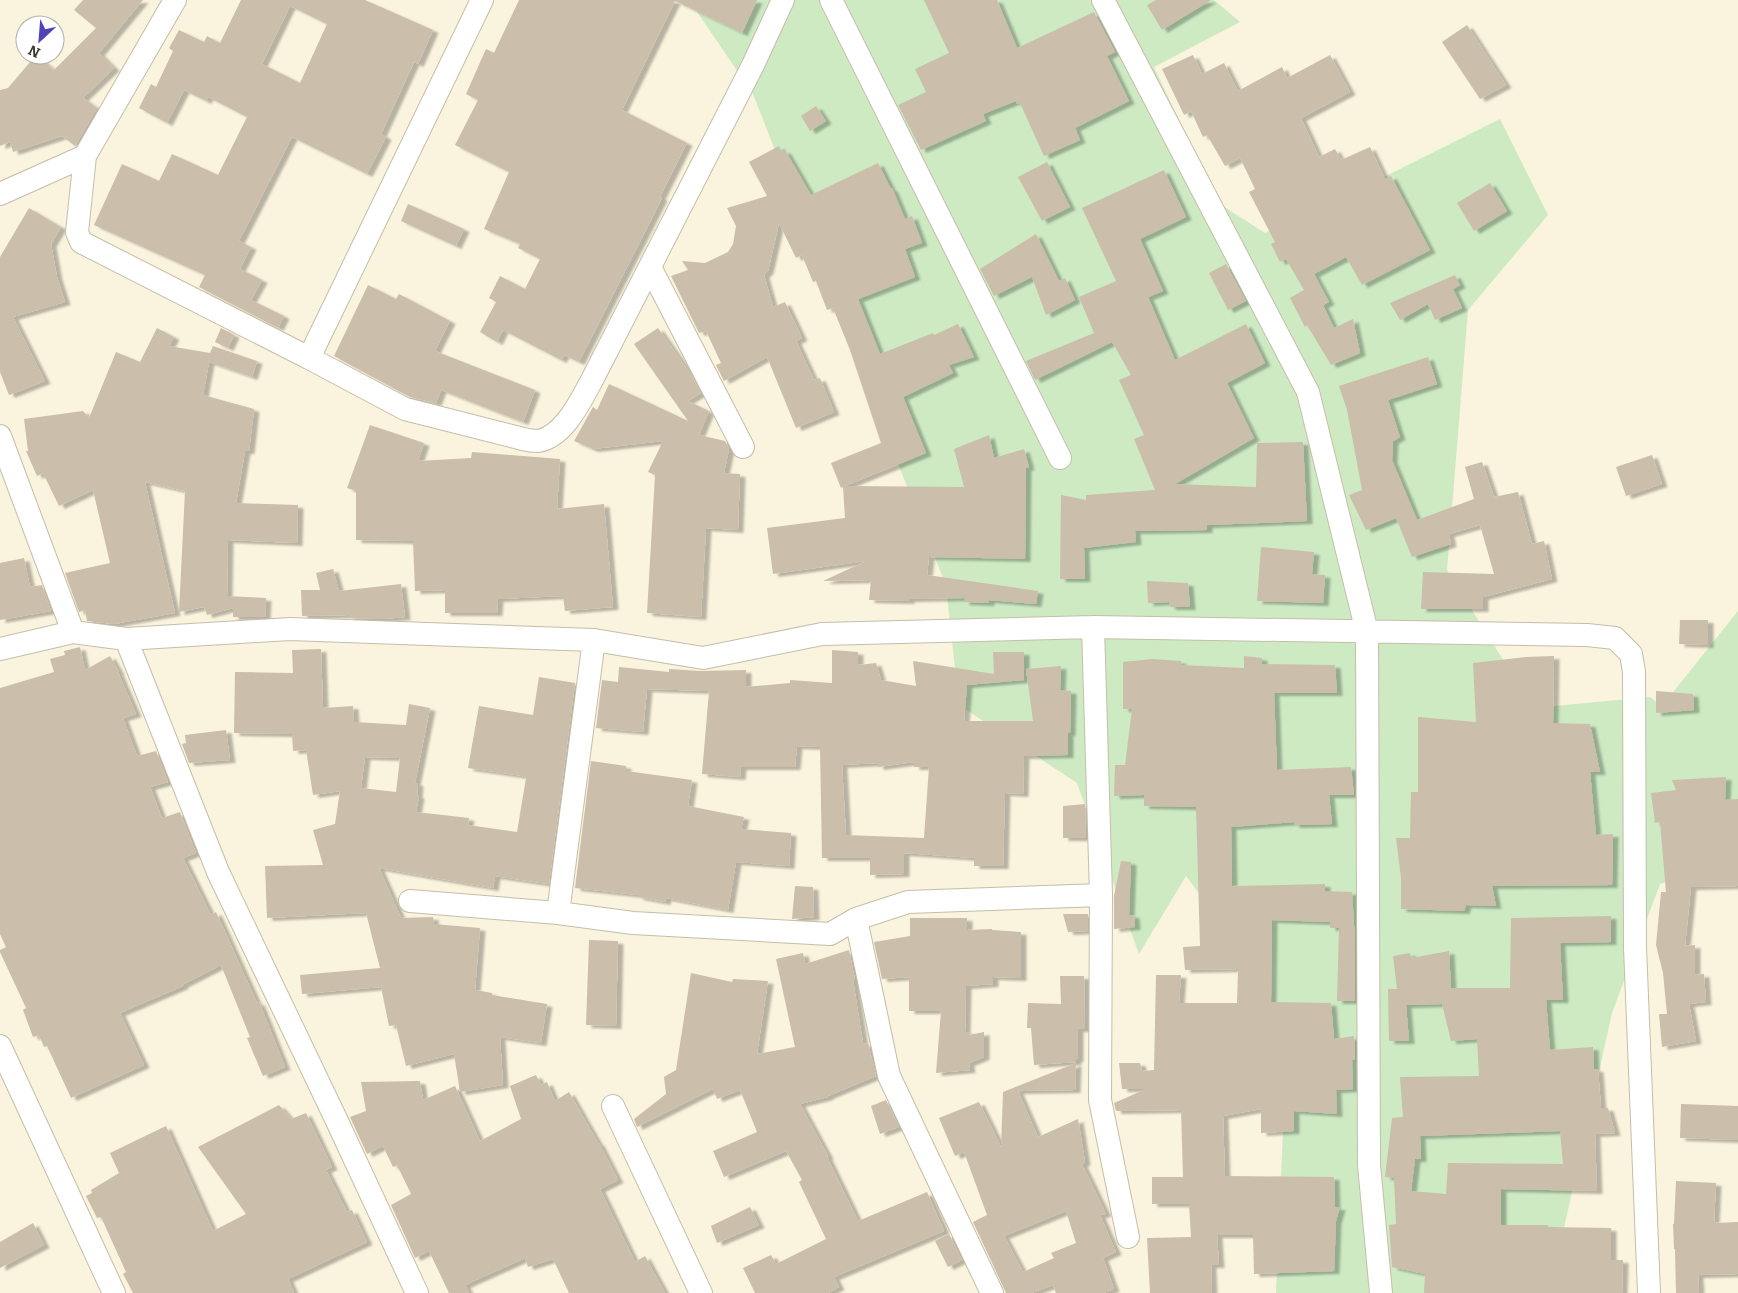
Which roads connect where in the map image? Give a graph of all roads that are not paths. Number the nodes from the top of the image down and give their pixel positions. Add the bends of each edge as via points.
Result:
1 (175, 0) edge
2 (482, 0) edge
3 (783, 0) edge
4 (830, 0) edge
5 (1103, 0) edge
6 (85, 156) junction
7 (0, 194) edge
8 (650, 267) junction
9 (309, 358) junction
10 (0, 436) edge
11 (743, 447) dead end
12 (1060, 458) dead end
13 (1093, 627) junction
14 (73, 632) junction
15 (1367, 632) junction
16 (126, 639) junction
17 (594, 640) junction
18 (0, 649) edge
19 (1101, 895) junction
20 (410, 901) dead end
21 (558, 913) junction
22 (856, 919) junction
23 (0, 1046) edge
24 (613, 1106) dead end
25 (1128, 1237) dead end
26 (114, 1293) edge
27 (417, 1293) edge
28 (701, 1293) edge
29 (992, 1293) edge
30 (1381, 1293) edge
31 (1649, 1293) edge

1 - 6 street
2 - 9 street
3 - 8 street
4 - 12 street
5 - 15 street via 1308,392
6 - 7 street
6 - 9 street via 77,232 81,242
8 - 9 street via 574,411 551,436 538,441 405,409
8 - 11 street
10 - 14 street
13 - 15 street
13 - 17 street via 822,634 702,658
13 - 19 street
14 - 16 street
14 - 18 street
15 - 30 street via 1368,1165
15 - 31 street via 1587,635 1615,638 1631,654 1634,672 1635,947
16 - 17 street via 290,629
16 - 27 street via 218,872
17 - 21 street
19 - 22 street via 908,902
19 - 25 street via 1100,1100
20 - 21 street
21 - 22 street via 633,923 830,934
22 - 29 street via 889,1076
23 - 26 street
24 - 28 street

